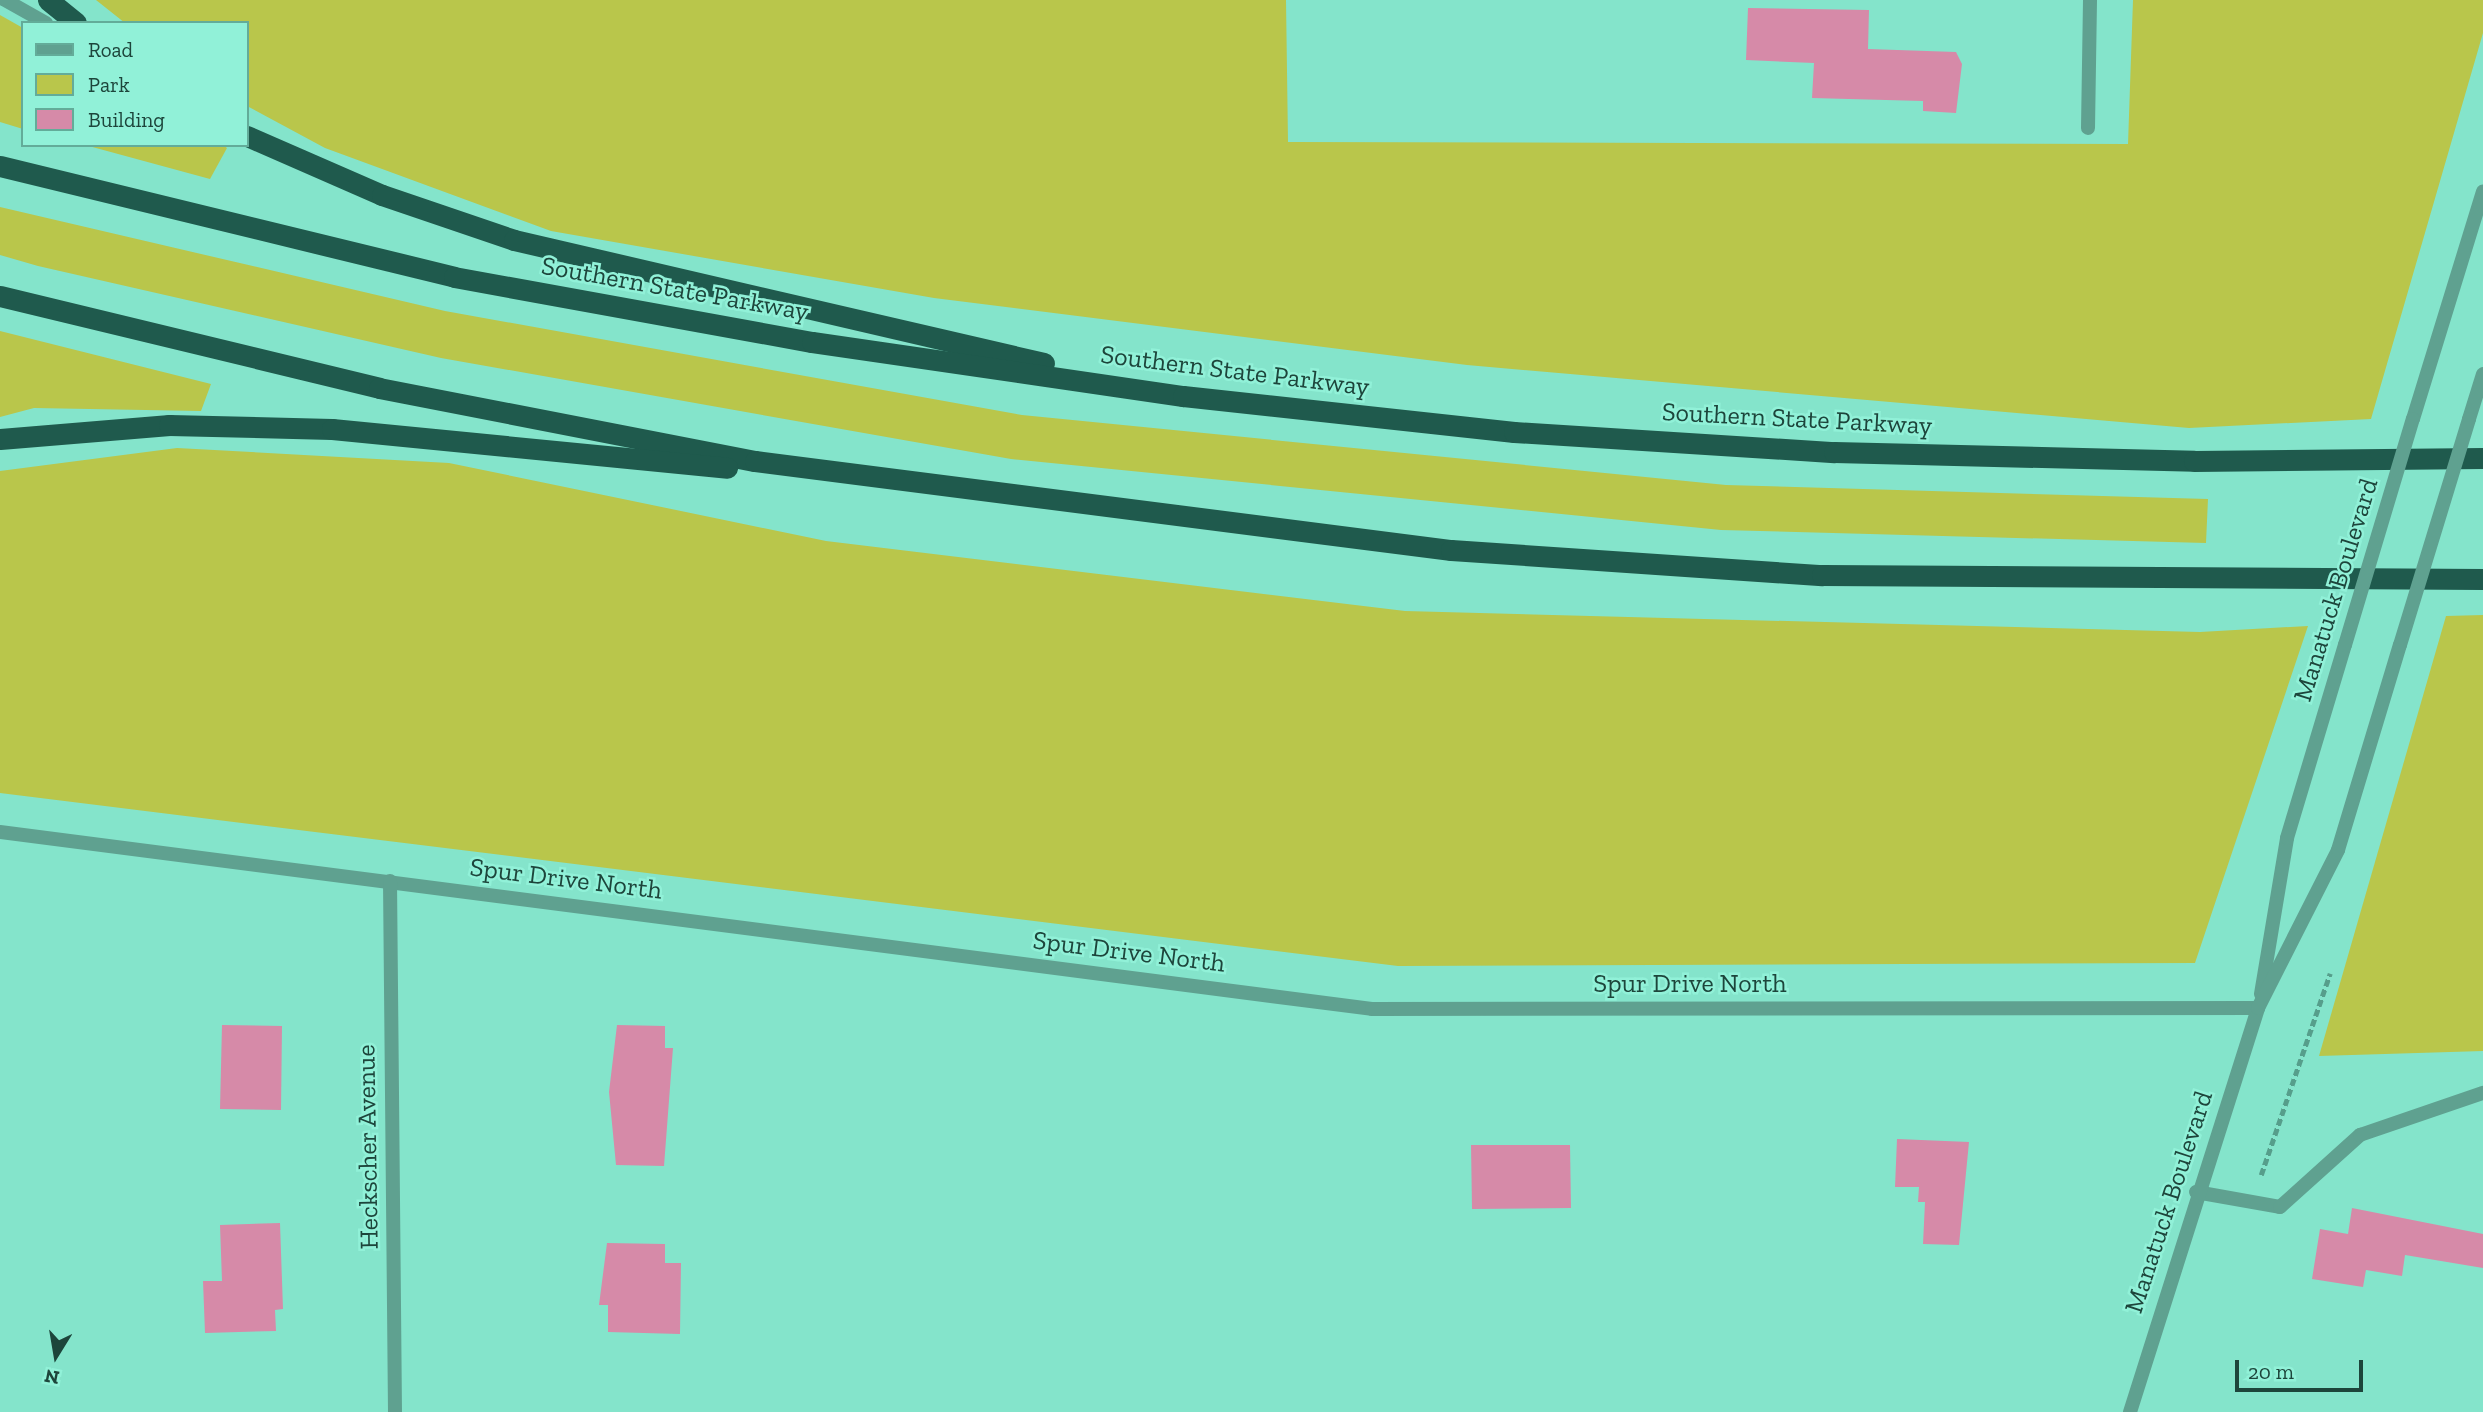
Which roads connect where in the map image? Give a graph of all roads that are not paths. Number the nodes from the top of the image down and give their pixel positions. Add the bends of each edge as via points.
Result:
1 (5, 0) edge
2 (48, 0) edge
3 (2090, 0) edge
4 (42, 21) edge
5 (74, 21) edge
6 (2088, 128) dead end
7 (248, 136) edge
8 (0, 166) edge
9 (2483, 192) edge
10 (0, 296) edge
11 (2483, 374) edge
12 (1183, 396) junction
13 (0, 439) edge
14 (2483, 458) edge
15 (1100, 505) junction
16 (2483, 579) edge
17 (0, 832) edge
18 (390, 881) junction
19 (2258, 1008) junction
20 (2483, 1093) edge
21 (2196, 1192) junction
22 (395, 1412) edge
23 (2130, 1412) edge

1 - 4 street
2 - 5 highway
3 - 6 street
7 - 12 highway via 382,195 514,240
8 - 12 highway, Southern State Parkway via 454,277 812,342
9 - 19 street, Manatuck Boulevard, bridge via 2287,838
10 - 15 highway via 379,388 755,461
11 - 19 street, Manatuck Boulevard, bridge via 2338,850
12 - 14 highway, Southern State Parkway via 1514,432 1834,452 2194,461
13 - 15 highway via 169,425 332,429
15 - 16 highway via 1451,550 1822,575
17 - 18 street, Spur Drive North
18 - 19 street, Spur Drive North via 1372,1009
18 - 22 street, Heckscher Avenue
19 - 21 street, Manatuck Boulevard
20 - 21 street via 2360,1135 2280,1207
21 - 23 street, Manatuck Boulevard

